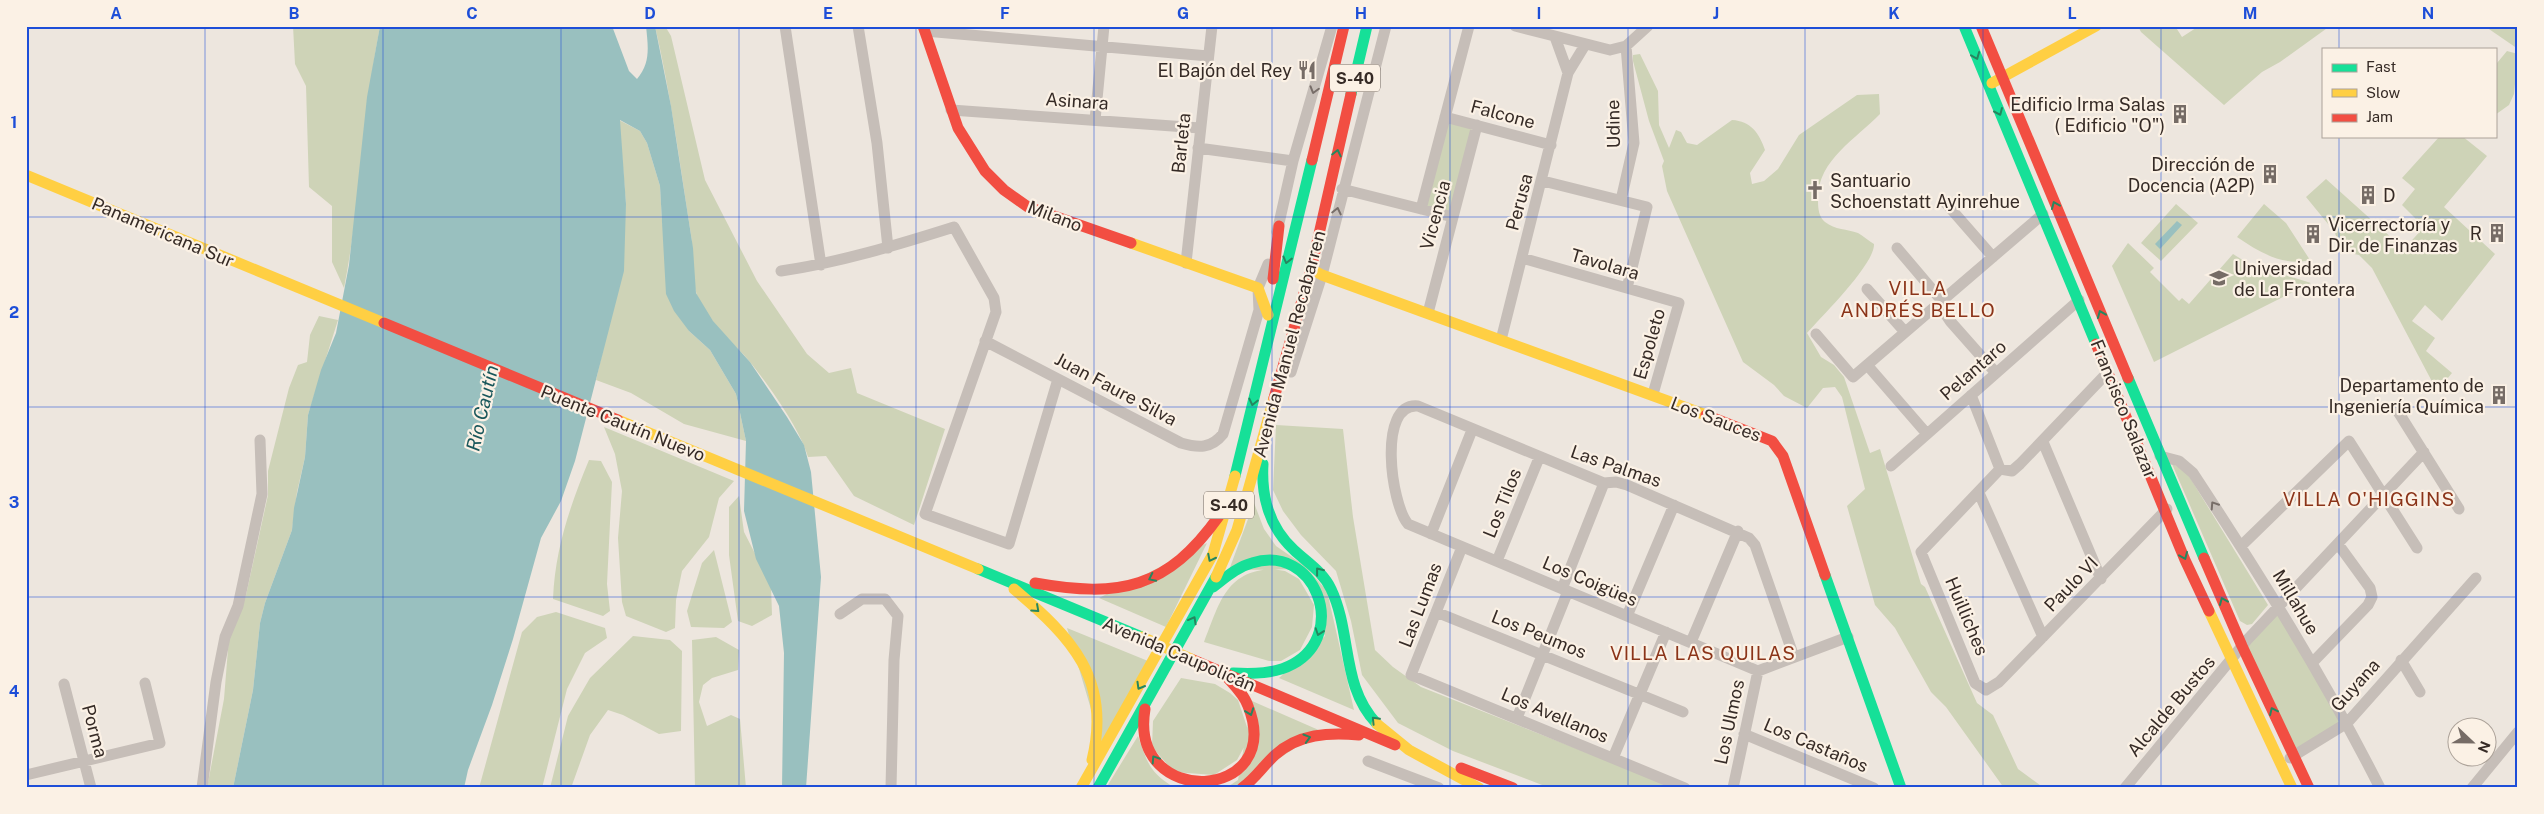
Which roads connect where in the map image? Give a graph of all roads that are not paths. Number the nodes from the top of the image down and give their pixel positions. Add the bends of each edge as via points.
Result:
1 (785, 26) edge
2 (858, 26) edge
3 (1104, 26) edge
4 (1212, 26) edge
5 (1332, 26) edge
6 (1344, 26) edge
7 (1366, 26) edge
8 (1386, 26) edge
9 (1469, 26) edge
10 (1515, 26) edge
11 (1648, 26) edge
12 (1964, 26) edge
13 (1981, 26) edge
14 (2096, 26) edge
15 (924, 29) edge
16 (1638, 31) edge
17 (1555, 37) junction
18 (1585, 45) junction
19 (1626, 46) junction
20 (1102, 47) junction
21 (1208, 56) junction
22 (1568, 73) junction
23 (2002, 77) junction
24 (1988, 86) junction
25 (951, 110) junction
26 (1445, 117) junction
27 (1096, 120) junction
28 (1477, 125) junction
29 (1200, 128) junction
30 (1552, 145) junction
31 (1198, 148) junction
32 (1294, 161) junction
33 (26, 175) edge
34 (1542, 181) junction
35 (1342, 189) junction
36 (1621, 200) junction
37 (1944, 201) dead end
38 (1421, 209) junction
39 (1299, 212) junction
40 (2043, 214) junction
41 (1453, 217) junction
42 (1279, 226) junction
43 (888, 248) junction
44 (1897, 248) dead end
45 (1993, 257) junction
46 (1522, 258) junction
47 (1186, 263) junction
48 (821, 265) junction
49 (1311, 269) junction
50 (782, 271) dead end
51 (1322, 275) junction
52 (1258, 288) junction
53 (1627, 288) junction
54 (1867, 289) dead end
55 (300, 290) joint
56 (2079, 300) junction
57 (1942, 301) junction
58 (1679, 302) joint
59 (1428, 313) junction
60 (1268, 315) junction
61 (1906, 332) junction
62 (1816, 334) dead end
63 (1501, 340) junction
64 (985, 341) junction
65 (1268, 341) junction
66 (1264, 354) junction
67 (1868, 366) junction
68 (2108, 372) junction
69 (1996, 373) junction
70 (1058, 379) junction
71 (1653, 394) junction
72 (1971, 395) junction
73 (2397, 410) dead end
74 (1269, 416) junction
75 (1472, 430) junction
76 (1927, 434) junction
77 (260, 440) dead end
78 (2043, 442) junction
79 (1265, 452) junction
80 (2424, 452) junction
81 (2160, 456) junction
82 (1539, 458) junction
83 (1890, 466) dead end
84 (2000, 469) junction
85 (1234, 480) junction
86 (1604, 483) junction
87 (1979, 493) junction
88 (2384, 495) junction
89 (2178, 498) junction
90 (1674, 505) junction
91 (2459, 509) dead end
92 (2165, 511) junction
93 (1408, 524) joint
94 (1738, 531) junction
95 (1431, 534) junction
96 (2338, 544) junction
97 (1462, 546) junction
98 (2241, 546) junction
99 (2417, 548) dead end
100 (946, 556) joint
101 (1498, 562) junction
102 (999, 577) junction
103 (2476, 578) dead end
104 (2101, 579) junction
105 (1210, 590) junction
106 (1565, 590) junction
107 (2278, 607) junction
108 (1436, 612) junction
109 (840, 614) dead end
110 (1627, 616) junction
111 (1666, 632) junction
112 (1848, 637) junction
113 (2043, 637) junction
114 (1691, 642) junction
115 (2242, 646) junction
116 (1542, 654) junction
117 (1794, 657) junction
118 (2231, 660) junction
119 (2401, 660) junction
120 (2312, 663) junction
121 (1758, 671) junction
122 (1222, 672) junction
123 (1411, 675) joint
124 (145, 683) dead end
125 (64, 684) dead end
126 (1986, 690) joint
127 (2420, 692) dead end
128 (1640, 695) junction
129 (1147, 702) junction
130 (1683, 712) dead end
131 (1517, 718) junction
132 (2347, 723) junction
133 (2518, 732) edge
134 (1744, 734) junction
135 (1378, 738) junction
136 (2514, 745) edge
137 (1412, 752) junction
138 (2294, 755) junction
139 (1613, 758) junction
140 (84, 761) junction
141 (1368, 761) dead end
142 (2281, 763) junction
143 (26, 775) edge
144 (1082, 785) edge
145 (91, 788) edge
146 (202, 788) edge
147 (891, 788) edge
148 (1098, 788) edge
149 (1242, 788) edge
150 (1439, 788) edge
151 (1479, 788) edge
152 (1513, 788) edge
153 (1685, 788) edge
154 (1733, 788) edge
155 (1874, 788) edge
156 (1901, 788) edge
157 (2126, 788) edge
158 (2292, 788) edge
159 (2309, 788) edge
160 (2380, 788) edge
161 (2472, 788) edge

1 - 48 street
2 - 43 street via 877,143
3 - 20 street
4 - 21 street, Barleta
5 -> 32 street
6 - 39 main road, Avenida Manuel Recabarren / S-40
49 -> 7 main road, Avenida Manuel Recabarren / S-40
8 - 35 street, Avenida Manuel Recabarren
9 - 26 street, Vicencia
10 - 17 street
11 - 16 street
12 -> 24 main road, Francisco Salazar
13 - 23 main road, Francisco Salazar
14 - 23 main road
15 - 20 street
15 - 25 main road, Milano
16 - 19 street
17 - 18 street
17 - 22 street
18 - 19 street via 1610,50
18 - 22 street, Perusa
19 - 36 street, Udine via 1634,143
20 - 21 street
20 - 27 street
21 - 29 street, Barleta
22 - 30 street, Perusa
23 - 24 main road
81 -> 23 main road, Francisco Salazar
24 -> 40 main road, Francisco Salazar
25 - 27 street, Asinara
25 - 47 main road, Milano via 961,138 976,162 994,183 1016,200
26 - 28 street, Falcone
26 - 38 street, Vicencia
27 - 29 street, Asinara
28 - 30 street, Falcone
28 - 41 street, Vicencia
29 - 31 street, Barleta
30 - 34 street, Perusa
31 - 32 street
31 - 47 street, Barleta
32 - 42 street
33 - 55 main road, Panamericana Sur
34 - 36 street
34 - 46 street, Perusa
35 - 38 street
51 -> 35 street, Avenida Manuel Recabarren
36 - 53 street via 1647,207
37 - 45 street
38 - 41 street
39 - 49 main road
39 -> 65 main road, Avenida Manuel Recabarren / S-40
40 - 45 street
40 - 56 main road, Francisco Salazar
41 - 59 street, Vicencia
42 - 52 street
42 - 60 main road
43 - 48 street
43 - 64 street via 954,227 994,298 996,312
44 - 57 street
45 - 57 street
46 - 53 street, Tavolara
46 - 63 street, Perusa
47 - 52 main road, Milano
48 - 50 street
49 - 51 main road, Los Sauces
49 - 65 main road via 1288,302
49 - 74 main road, Avenida Manuel Recabarren / S-40
51 - 59 main road, Los Sauces
51 - 79 street, Avenida Manuel Recabarren
52 - 60 main road
52 - 70 street, Juan Faure Silva via 1259,310 1226,425 1218,441 1202,447 1181,443
53 - 58 street, Tavolara
54 - 61 street
55 - 100 main road, Puente Cautín Nuevo
56 - 68 main road, Francisco Salazar
56 - 69 street, Pelantaro
57 - 61 street
57 - 69 street via 1950,321
58 - 71 street, Espoleto
59 - 63 main road, Los Sauces
60 - 66 main road
61 - 67 street
62 - 67 street via 1854,377
63 - 71 main road, Los Sauces
64 - 70 street, Juan Faure Silva
64 - 70 street via 925,514 1009,544
65 - 66 main road, Avenida Manuel Recabarren / S-40
66 -> 85 main road, Avenida Manuel Recabarren / S-40
67 - 76 street
68 - 78 street
68 - 92 main road, Francisco Salazar
69 - 72 street, Pelantaro
71 - 112 main road, Los Sauces via 1767,438 1776,445
72 - 76 street, Pelantaro
72 - 84 street
73 - 80 street
74 - 79 main road
74 - 105 main road, Avenida Manuel Recabarren / S-40 via 1237,530
75 - 82 street, Las Palmas
75 - 93 street, Las Palmas via 1418,406 1408,405 1401,410 1392,438 1392,464 1400,512
75 - 95 street
76 - 83 street, Pelantaro
77 - 146 street via 262,494 238,606 225,637
78 - 84 street via 2012,471
78 - 104 street
137 -> 79 main road via 1375,722 1356,694 1351,681 1344,628 1332,592 1314,565 1280,535 1269,515 1262,484
80 - 88 street, Alcalde Bustos
80 - 91 street
81 - 89 main road, Francisco Salazar
98 -> 81 street, Millahue via 2190,468
82 - 86 street, Las Palmas
82 - 101 street, Los Tilos
84 - 87 street
85 -> 102 main road via 1227,503 1202,542 1185,557 1147,580 1107,591 1063,589
85 -> 144 main road, Avenida Manuel Recabarren / S-40 via 1213,554
86 - 90 street, Las Palmas via 1627,485
86 - 106 street
87 - 113 street
87 - 126 street, Huilliches via 1921,552 1975,683
88 - 96 street, Alcalde Bustos
88 - 98 street via 2349,441
88 - 99 street
89 - 92 street, Paulo VI
115 -> 89 main road, Francisco Salazar
90 - 94 street, Las Palmas
90 - 110 street
92 - 104 street, Paulo VI
92 -> 118 main road, Francisco Salazar
93 - 95 street, Los Coigües
94 - 114 street
94 - 117 street, Las Palmas via 1755,545
95 - 97 street, Los Coigües
96 - 107 street, Alcalde Bustos
96 - 120 street via 2370,588 2372,597
97 - 101 street, Los Coigües
97 - 108 street, Las Lumas
98 - 107 street, Millahue
100 - 102 main road, Avenida Caupolicán
101 - 106 street, Los Coigües
102 - 122 main road, Avenida Caupolicán, bridge
102 -> 144 main road via 1063,632 1084,662 1094,693 1097,720 1096,742
103 - 119 street, Guyana
104 - 113 street, Paulo VI
105 -> 122 main road via 1246,565 1276,560 1308,576 1318,591 1323,610 1318,638 1299,660 1269,671
129 -> 105 main road, Avenida Manuel Recabarren / S-40
106 - 110 street, Los Coigües
106 - 116 street
107 - 115 street, Alcalde Bustos
107 - 120 street, Millahue
108 - 116 street, Los Peumos
108 - 123 street, Las Lumas
109 - 147 street via 862,599 885,600 898,616
110 - 111 street, Los Coigües
111 - 114 street, Los Coigües
111 - 128 street
112 - 117 street, Los Ulmos
112 - 156 main road, Los Sauces
113 - 126 street, Paulo VI via 1999,682
114 - 121 street, Los Coigües
115 - 118 street, Alcalde Bustos
138 -> 115 main road, Francisco Salazar
116 - 128 street, Los Peumos
116 - 131 street
117 - 121 street, Los Ulmos
118 - 142 main road, Francisco Salazar
118 - 157 street, Alcalde Bustos
119 - 127 street, Guyana
119 - 132 street, Guyana
120 - 132 street, Millahue
121 - 134 street, Los Ulmos
122 -> 129 main road via 1247,704 1255,727 1244,766 1227,780 1209,786 1185,784 1172,778 1146,741 1143,717
122 - 135 main road, Avenida Caupolicán
123 - 131 street, Los Avellanos
124 - 140 street via 160,742
125 - 140 street, Porma
128 - 130 street, Los Peumos
128 - 139 street
129 - 148 main road, Avenida Manuel Recabarren
131 - 139 street, Los Avellanos
132 - 138 street, Guyana
132 - 160 street, Millahue
133 - 136 street
134 - 154 street, Los Ulmos
134 - 155 street, Los Castaños
135 - 137 main road, Avenida Caupolicán
149 -> 135 main road via 1278,751 1306,738 1342,734
136 - 161 street
137 - 151 main road, Avenida Caupolicán
137 - 152 main road, Avenida Caupolicán
138 - 142 street, Guyana
138 - 159 main road, Francisco Salazar
139 - 153 street, Los Avellanos
140 - 143 street
140 - 145 street, Porma
141 - 150 street
142 - 158 main road, Francisco Salazar

